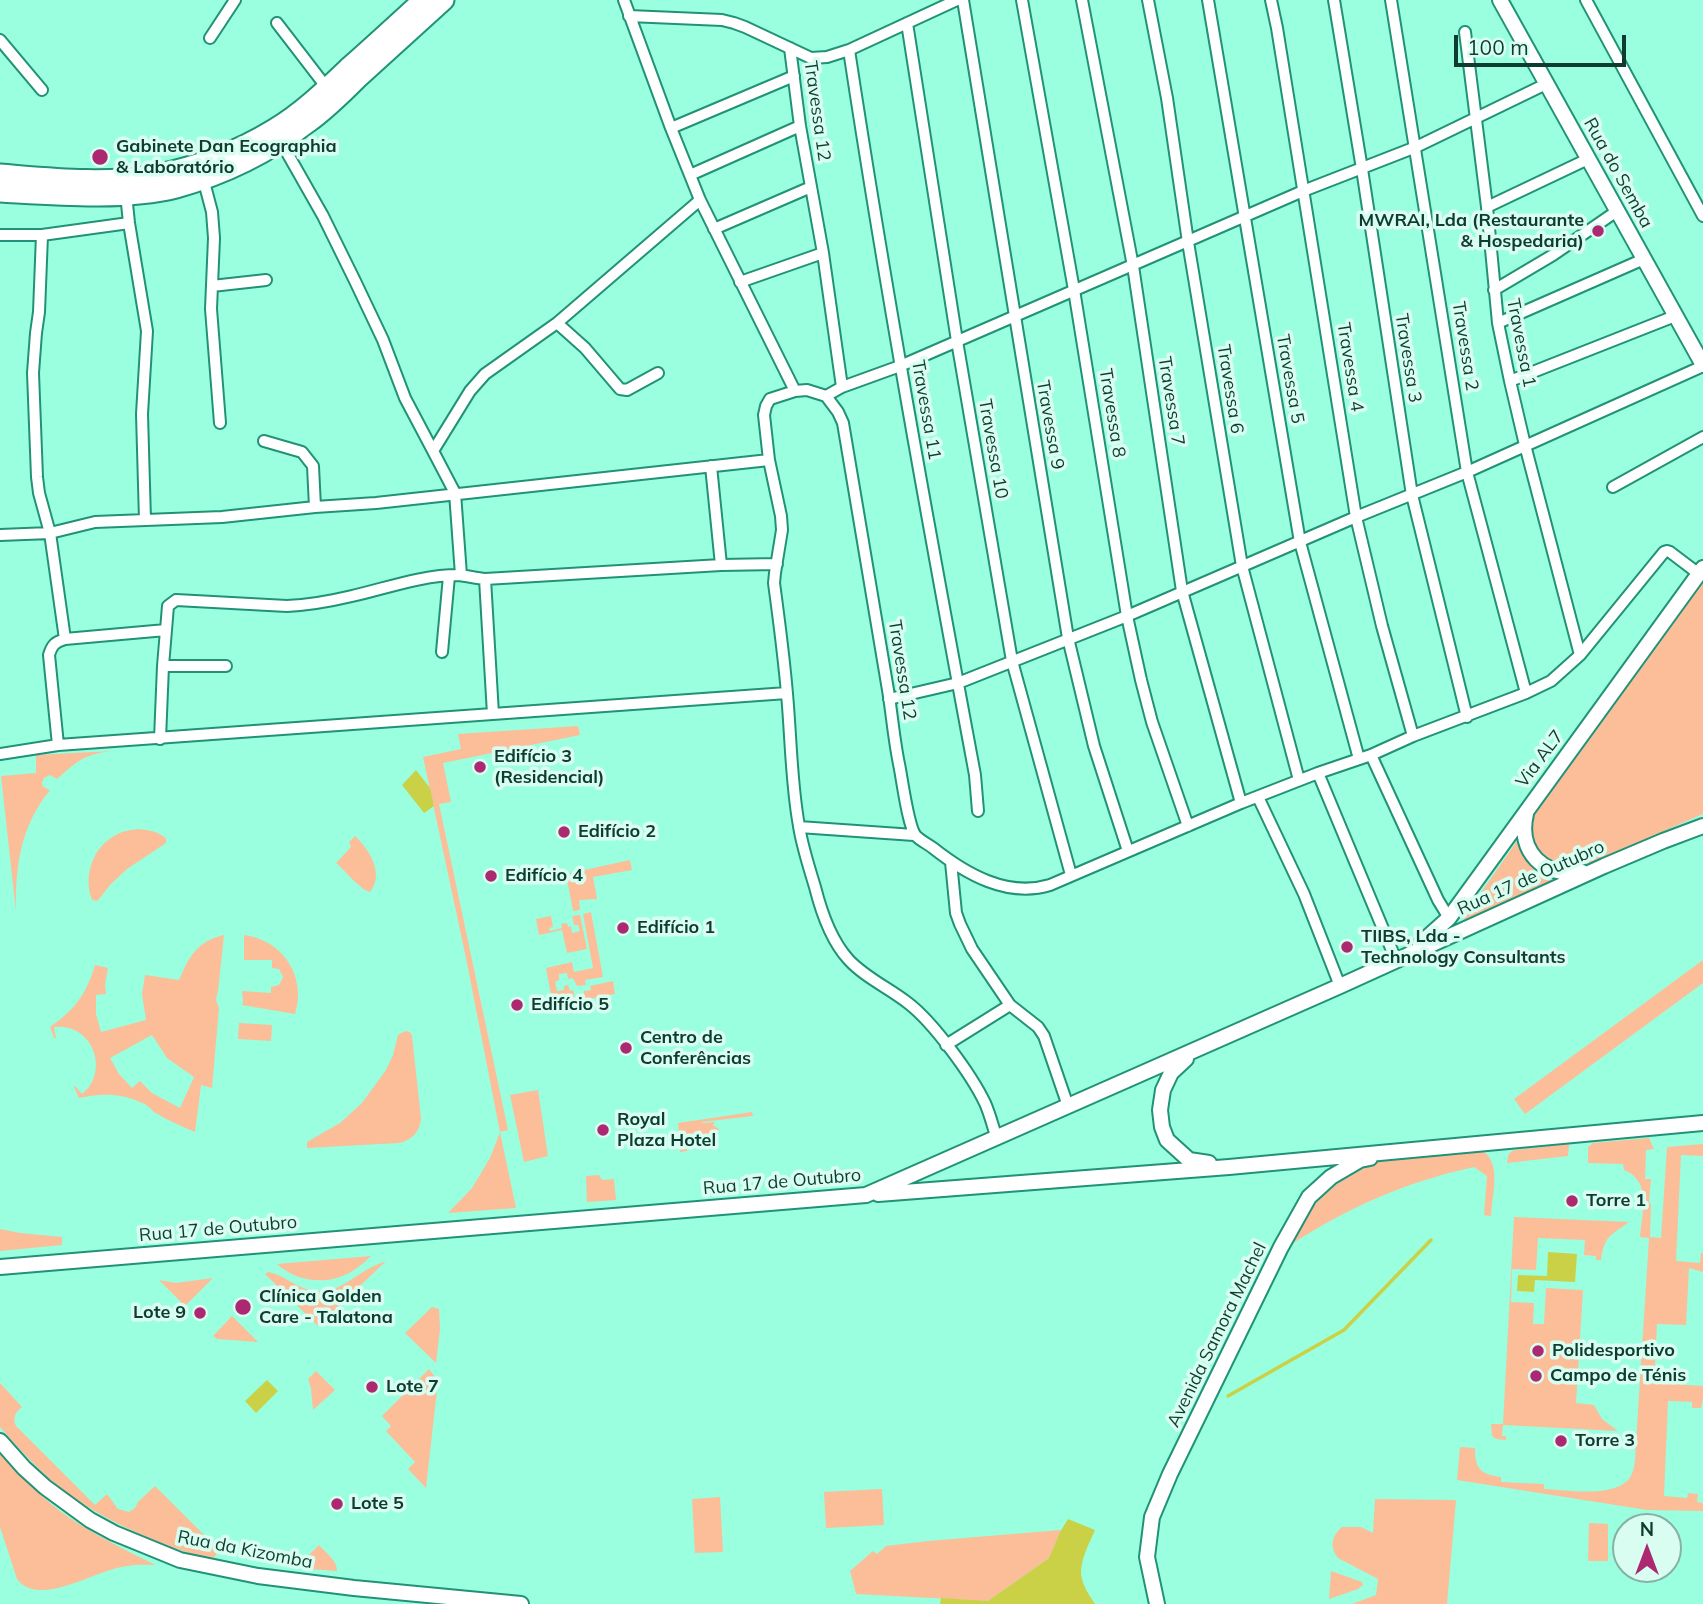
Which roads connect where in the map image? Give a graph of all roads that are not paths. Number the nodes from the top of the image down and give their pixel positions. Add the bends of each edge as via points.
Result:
1 (234, 0) edge
2 (423, 0) edge
3 (444, 0) edge
4 (624, 0) edge
5 (957, 0) edge
6 (963, 0) edge
7 (1022, 0) edge
8 (1082, 0) edge
9 (1148, 0) edge
10 (1208, 0) edge
11 (1271, 0) edge
12 (1334, 0) edge
13 (1391, 0) edge
14 (1500, 0) edge
15 (1586, 0) edge
16 (629, 16) junction
17 (277, 23) dead end
18 (907, 23) junction
19 (1465, 32) dead end
20 (210, 37) dead end
21 (0, 40) edge
22 (790, 48) junction
23 (849, 50) junction
24 (793, 76) junction
25 (1546, 84) junction
26 (327, 88) junction
27 (42, 90) dead end
28 (1476, 119) junction
29 (800, 126) junction
30 (671, 128) junction
31 (281, 142) junction
32 (1416, 147) junction
33 (1588, 159) junction
34 (1362, 169) junction
35 (0, 174) edge
36 (690, 175) junction
37 (203, 178) junction
38 (811, 187) junction
39 (1303, 191) junction
40 (0, 192) edge
41 (126, 194) junction
42 (700, 200) junction
43 (1487, 207) junction
44 (1617, 211) junction
45 (1703, 216) edge
46 (1245, 217) junction
47 (129, 223) junction
48 (714, 229) junction
49 (0, 235) edge
50 (42, 235) junction
51 (1188, 242) junction
52 (823, 253) junction
53 (1644, 259) junction
54 (1133, 266) junction
55 (266, 279) dead end
56 (740, 282) junction
57 (212, 286) junction
58 (1074, 290) junction
59 (1493, 290) junction
60 (1014, 316) junction
61 (1675, 316) junction
62 (557, 323) junction
63 (1498, 323) junction
64 (957, 341) junction
65 (1703, 365) edge
66 (900, 366) junction
67 (658, 373) dead end
68 (1510, 381) junction
69 (842, 387) junction
70 (795, 391) junction
71 (826, 396) junction
72 (220, 423) dead end
73 (1703, 437) edge
74 (264, 441) dead end
75 (1525, 445) junction
76 (433, 451) junction
77 (769, 460) junction
78 (711, 466) junction
79 (1467, 472) junction
80 (1613, 487) dead end
81 (455, 493) junction
82 (1412, 495) junction
83 (315, 507) junction
84 (1356, 517) junction
85 (145, 520) junction
86 (50, 533) junction
87 (0, 535) edge
88 (1300, 542) junction
89 (776, 564) junction
90 (721, 565) junction
91 (1242, 566) junction
92 (1701, 571) edge
93 (461, 575) junction
94 (449, 576) junction
95 (485, 579) junction
96 (1182, 591) junction
97 (1127, 616) junction
98 (166, 630) junction
99 (1068, 638) junction
100 (65, 639) junction
101 (442, 652) dead end
102 (1580, 655) junction
103 (1012, 661) junction
104 (163, 666) junction
105 (226, 666) dead end
106 (958, 683) junction
107 (787, 693) junction
108 (1526, 694) junction
109 (889, 699) junction
110 (493, 714) junction
111 (1467, 717) junction
112 (1413, 736) junction
113 (160, 739) junction
114 (58, 745) junction
115 (0, 754) edge
116 (1371, 755) junction
117 (1359, 759) junction
118 (1318, 773) junction
119 (1299, 780) junction
120 (1258, 797) junction
121 (1241, 803) junction
122 (1528, 808) junction
123 (978, 811) dead end
124 (1703, 821) edge
125 (1188, 826) junction
126 (1703, 826) edge
127 (799, 827) junction
128 (915, 835) junction
129 (1663, 841) junction
130 (1128, 851) junction
131 (951, 862) junction
132 (1604, 866) junction
133 (1071, 875) junction
134 (1449, 918) junction
135 (1396, 961) junction
136 (1340, 986) junction
137 (1010, 1005) junction
138 (946, 1045) junction
139 (1198, 1048) junction
140 (1068, 1106) junction
141 (1703, 1123) edge
142 (997, 1139) junction
143 (1412, 1149) junction
144 (1229, 1167) junction
145 (866, 1195) junction
146 (0, 1267) edge
147 (0, 1441) edge
148 (1151, 1575) junction
149 (521, 1604) edge
150 (1157, 1604) edge
151 (1163, 1604) edge

1 - 20 street
2 - 26 highway
3 - 31 highway via 330,105
4 - 16 street
5 - 18 street
6 - 60 street, Travessa 9
7 - 58 street, Travessa 8
8 - 54 street, Travessa 7
9 - 51 street, Travessa 6
10 - 46 street, Travessa 5
11 - 39 street, Travessa 4
12 - 34 street, Travessa 3
13 - 32 street, Travessa 2
14 - 25 main road, Rua do Semba
15 - 45 street
16 - 22 street via 722,20
16 - 30 street
17 - 26 street
18 - 23 street
18 - 64 street, Travessa 10
19 - 28 street, Travessa 1
21 - 27 street
22 - 23 street via 811,58
22 - 24 street, Travessa 12
23 - 66 street, Travessa 11
24 - 29 street, Travessa 12
24 - 30 street
25 - 28 street
25 - 33 main road, Rua do Semba
26 - 35 highway via 274,129 180,169 118,178
28 - 32 street
28 - 43 street, Travessa 1
29 - 36 street
29 - 38 street, Travessa 12
30 - 36 street
31 - 37 highway
31 - 76 street via 355,281
32 - 34 street
32 - 79 street, Travessa 2
33 - 43 street
33 - 44 main road, Rua do Semba
34 - 39 street
34 - 82 street, Travessa 3
36 - 42 street
37 - 41 highway via 176,188
37 - 57 street via 212,212
38 - 48 street
38 - 52 street, Travessa 12
39 - 46 street
39 - 84 street, Travessa 4
40 - 41 highway
41 - 47 street
42 - 48 street
42 - 62 street
43 - 59 street, Travessa 1
44 - 53 main road, Rua do Semba
44 - 59 street
46 - 51 street
46 - 88 street, Travessa 5
47 - 50 street
47 - 85 street via 147,331 142,414
48 - 56 street
49 - 50 street
50 - 86 street via 33,373 37,477
51 - 54 street
51 - 91 street, Travessa 6
52 - 56 street
52 - 69 street, Travessa 12
53 - 61 main road, Rua do Semba
53 - 63 street
54 - 58 street
54 - 96 street, Travessa 7
55 - 57 street
56 - 70 street
57 - 72 street
58 - 60 street
58 - 97 street, Travessa 8
59 - 63 street, Travessa 1
60 - 64 street
60 - 99 street, Travessa 9
61 - 65 main road, Rua do Semba
61 - 68 street
62 - 67 street via 620,389 627,390
62 - 76 street via 485,374
63 - 68 street, Travessa 1
64 - 66 street
64 - 103 street, Travessa 10
65 - 75 street
66 - 69 street
66 - 106 street, Travessa 11
68 - 75 street, Travessa 1
69 - 71 street
70 - 71 street
70 - 77 street via 766,406
71 - 109 street, Travessa 12 via 843,423
73 - 80 street
74 - 83 street via 302,452 313,466
75 - 79 street
75 - 102 street, Travessa 1
76 - 81 street
77 - 78 street
77 - 89 street via 782,530
78 - 81 street
78 - 90 street
79 - 82 street
79 - 108 street, Travessa 2
81 - 83 street
81 - 93 street
82 - 84 street
82 - 111 street, Travessa 3
83 - 85 street
84 - 88 street
84 - 112 street, Travessa 4
85 - 86 street via 95,522
86 - 87 street
86 - 100 street
88 - 91 street
88 - 117 street, Travessa 5
89 - 90 street
89 - 107 street via 774,583
90 - 95 street
91 - 96 street
91 - 119 street, Travessa 6
92 - 102 street via 1664,552
92 - 122 main road, Via AL7
93 - 94 street
93 - 95 street
94 - 98 street via 304,605 176,600 168,606
94 - 101 street
95 - 110 street
96 - 97 street
96 - 121 street, Travessa 7
97 - 99 street
97 - 125 street, Travessa 8 via 1153,722
98 - 100 street
98 - 104 street
99 - 103 street
99 - 130 street, Travessa 9 via 1094,746
100 - 114 street via 56,642 49,655
102 - 108 street via 1551,681
103 - 106 street
103 - 133 street, Travessa 10
104 - 105 street
104 - 113 street
106 - 109 street
106 - 123 street, Travessa 11
107 - 110 street
107 - 127 street
108 - 111 street
109 - 128 street, Travessa 12
110 - 113 street
111 - 112 street
112 - 116 street
113 - 114 street
114 - 115 street
116 - 117 street
116 - 134 street
117 - 118 street
118 - 119 street
118 - 135 street
119 - 120 street
120 - 121 street
120 - 136 street via 1304,894
121 - 125 street
122 - 132 main road via 1526,843 1539,863 1573,874
122 - 134 main road, Via AL7
124 - 129 main road, Rua 17 de Outubro
125 - 130 street
126 - 129 main road, Rua 17 de Outubro
127 - 128 street
127 - 138 street via 819,904 837,943 848,959 910,1004
128 - 131 street
129 - 132 main road, Rua 17 de Outubro
130 - 133 street
131 - 133 street via 990,883 1019,889 1038,888
131 - 137 street via 960,924
132 - 135 main road, Rua 17 de Outubro
134 - 135 main road, Via AL7
135 - 136 main road, Rua 17 de Outubro
136 - 139 main road, Rua 17 de Outubro
137 - 138 street
137 - 140 street via 1044,1036
138 - 142 street via 978,1090
139 - 140 main road, Rua 17 de Outubro
139 - 144 main road via 1171,1073 1163,1090 1162,1127 1167,1140 1189,1160
140 - 142 main road, Rua 17 de Outubro
141 - 143 main road, Avenida Samora Machel
142 - 145 main road, Rua 17 de Outubro
143 - 144 main road, Avenida Samora Machel
143 - 148 main road, Avenida Samora Machel via 1360,1160 1309,1197 1166,1485 1153,1517 1147,1557
144 - 145 main road, Avenida Samora Machel
145 - 146 main road, Rua 17 de Outubro
147 - 149 main road, Rua da Kizomba via 45,1487 90,1520 180,1560 258,1576
148 - 150 main road, Avenida Samora Machel
148 - 151 main road

